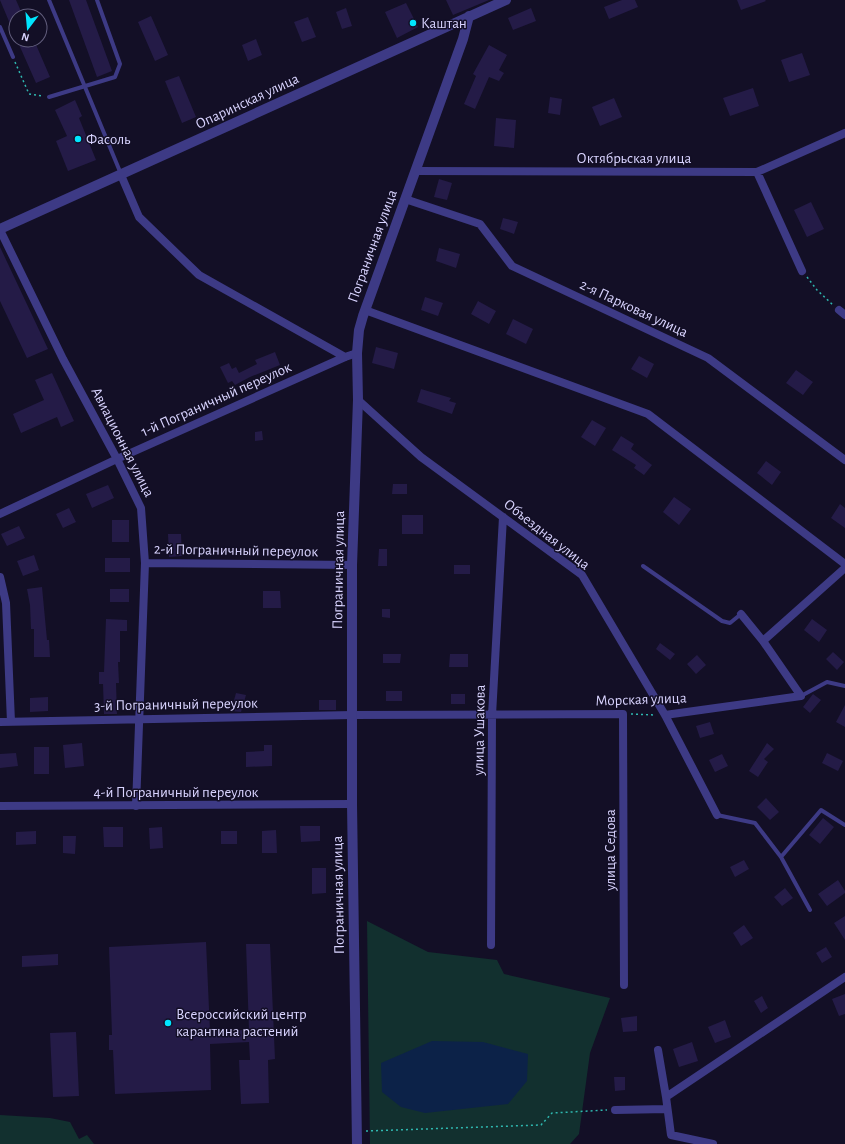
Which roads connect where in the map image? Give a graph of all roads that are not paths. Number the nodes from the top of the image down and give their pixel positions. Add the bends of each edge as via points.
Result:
1 (49, 0) edge
2 (97, 0) edge
3 (506, 0) edge
4 (469, 16) junction
5 (0, 27) edge
6 (13, 57) road end
7 (84, 86) junction
8 (50, 97) road end
9 (845, 134) edge
10 (415, 171) junction
11 (758, 172) junction
12 (122, 175) junction
13 (405, 199) junction
14 (0, 229) edge
15 (802, 271) road end
16 (365, 310) junction
17 (357, 352) junction
18 (344, 357) junction
19 (358, 400) junction
20 (117, 459) junction
21 (845, 460) edge
22 (0, 514) edge
23 (504, 517) junction
24 (145, 563) junction
25 (845, 564) edge
26 (352, 565) junction
27 (643, 566) dead end
28 (845, 568) edge
29 (0, 577) edge
30 (741, 614) joint
31 (763, 641) junction
32 (845, 686) edge
33 (801, 696) junction
34 (623, 714) joint
35 (352, 715) junction
36 (492, 715) junction
37 (665, 715) junction
38 (138, 719) junction
39 (0, 722) edge
40 (11, 722) junction
41 (352, 804) junction
42 (0, 806) edge
43 (136, 806) junction
44 (717, 815) joint
45 (845, 825) edge
46 (780, 857) junction
47 (810, 910) dead end
48 (491, 945) dead end
49 (845, 977) edge
50 (624, 985) dead end
51 (658, 1050) dead end
52 (666, 1097) junction
53 (667, 1109) junction
54 (615, 1110) road end
55 (357, 1144) edge
56 (713, 1144) edge

1 - 7 lane
2 - 7 lane via 120,64 115,77
3 - 4 street, Опаринская улица
4 - 10 street, Пограничная улица
4 - 12 street, Опаринская улица
5 - 6 lane
7 - 8 lane
7 - 12 lane
9 - 11 street, Октябрьская улица
10 - 11 street, Октябрьская улица
10 - 13 street, Пограничная улица
11 - 15 street
12 - 14 street, Опаринская улица
12 - 18 street via 139,217 199,275
13 - 16 street, Пограничная улица
13 - 21 street, 2-я Парковая улица via 480,224 512,266 708,358
14 - 20 street, Авиационная улица via 63,359
16 - 17 street, Пограничная улица via 359,330
16 - 25 street via 648,414
17 - 18 street, 1-й Пограничный переулок
17 - 19 street, Пограничная улица
18 - 20 street, 1-й Пограничный переулок
19 - 23 street, Объездная улица via 421,457
19 - 26 street, Пограничная улица
20 - 22 street, 1-й Пограничный переулок
20 - 24 street, Авиационная улица via 141,508
23 - 36 street, улица Ушакова
23 - 37 street, Объездная улица via 582,574
24 - 26 street, 2-й Пограничный переулок
24 - 38 street, Авиационная улица
26 - 35 street, Пограничная улица
27 - 30 lane via 722,621 730,623
28 - 31 street
29 - 40 street via 6,603
30 - 31 street
31 - 33 street
32 - 33 lane via 827,682
33 - 37 street, Морская улица
34 - 36 street, Морская улица
34 - 50 street, улица Седова
35 - 36 street, Морская улица
35 - 38 street, 3-й Пограничный переулок
35 - 41 street, Пограничная улица
36 - 48 street, улица Ушакова
37 - 44 street, Объездная улица
38 - 40 street, 3-й Пограничный переулок
38 - 43 street, Авиационная улица
39 - 40 street, 3-й Пограничный переулок
41 - 43 street, 4-й Пограничный переулок
41 - 55 street, Пограничная улица
42 - 43 street, 4-й Пограничный переулок
44 - 46 lane via 755,823
45 - 46 lane via 821,810
46 - 47 lane
49 - 52 street
51 - 52 street
52 - 53 street
53 - 54 street
53 - 56 street via 671,1135

